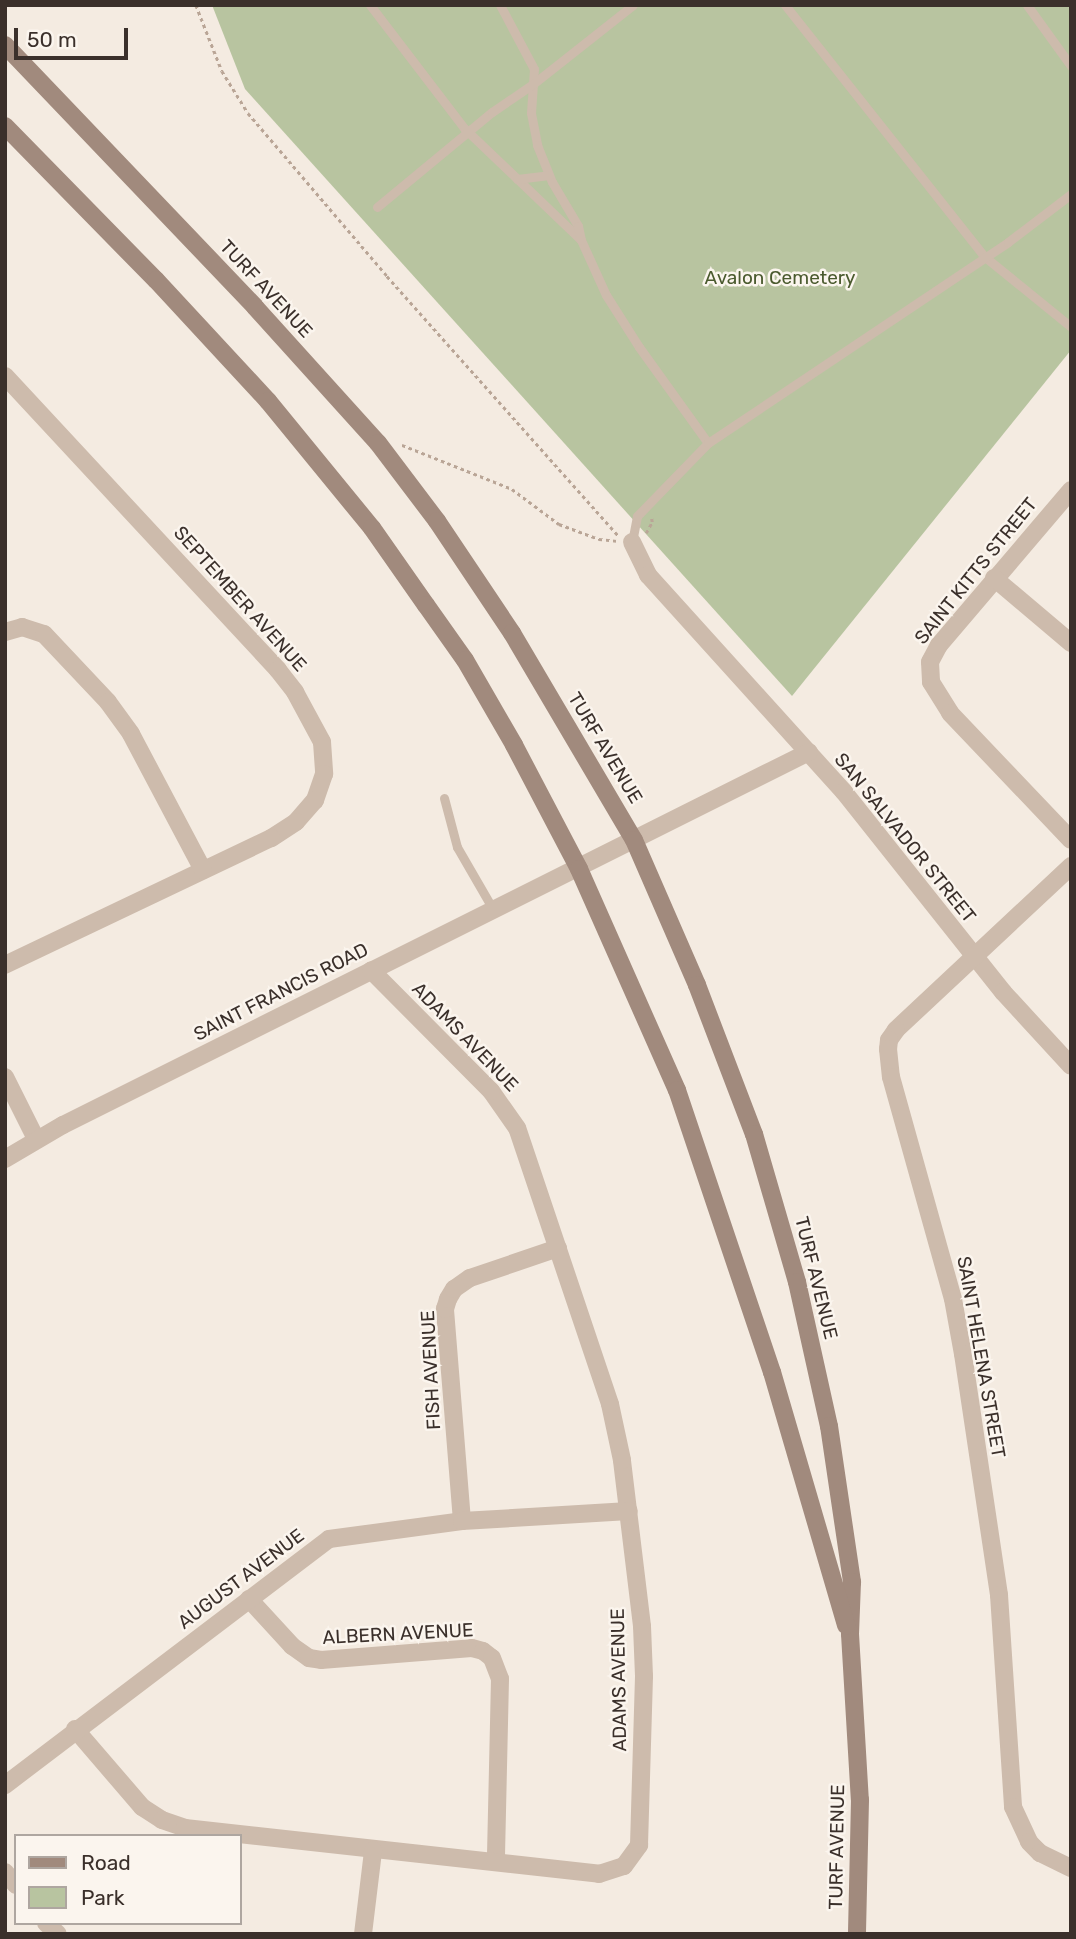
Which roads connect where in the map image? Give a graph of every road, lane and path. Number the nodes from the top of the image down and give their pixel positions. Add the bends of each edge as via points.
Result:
1 (196, 5) edge
2 (370, 5) edge
3 (500, 5) edge
4 (632, 5) edge
5 (785, 5) edge
6 (1027, 5) edge
7 (5, 45) edge
8 (1071, 66) edge
9 (533, 84) junction
10 (5, 126) edge
11 (467, 132) junction
12 (550, 175) junction
13 (517, 179) junction
14 (1071, 194) edge
15 (377, 207) dead end
16 (581, 240) junction
17 (985, 257) junction
18 (1071, 327) edge
19 (5, 376) edge
20 (378, 443) junction
21 (708, 443) junction
22 (1071, 490) edge
23 (632, 542) joint
24 (994, 578) junction
25 (5, 632) edge
26 (1071, 643) edge
27 (808, 752) junction
28 (444, 798) dead end
29 (634, 840) junction
30 (1071, 840) edge
31 (1071, 866) edge
32 (579, 869) junction
33 (203, 870) junction
34 (494, 911) junction
35 (973, 955) junction
36 (5, 965) edge
37 (371, 970) junction
38 (1071, 1066) edge
39 (5, 1077) edge
40 (36, 1139) junction
41 (5, 1159) edge
42 (558, 1248) junction
43 (629, 1511) junction
44 (462, 1521) junction
45 (249, 1599) junction
46 (850, 1634) junction
47 (75, 1729) junction
48 (5, 1785) edge
49 (234, 1834) edge
50 (242, 1835) edge
51 (373, 1851) junction
52 (496, 1861) junction
53 (1071, 1868) edge
54 (363, 1934) edge
55 (857, 1934) edge

1 - 20 path via 222,71 248,113 624,542 599,539 559,524 489,478 409,446
2 - 11 lane
3 - 9 lane via 534,69
4 - 9 lane
5 - 17 lane
6 - 8 lane
7 - 20 main road, TURF AVENUE
9 - 11 lane
9 - 12 lane via 533,124
10 - 32 main road, TURF AVENUE via 268,401 372,528 464,660
11 - 13 lane
11 - 15 lane
12 - 13 lane
12 - 16 lane
13 - 16 lane
14 - 17 lane
16 - 21 lane via 606,295
17 - 18 lane
17 - 21 lane
19 - 33 street, SEPTEMBER AVENUE via 278,670 322,742 324,774 315,800 296,822
20 - 29 main road, TURF AVENUE via 512,633
21 - 23 lane via 638,516
22 - 24 street, SAINT KITTS STREET
23 - 27 street via 648,575
24 - 26 street
24 - 30 street, SAINT KITTS STREET via 933,654 931,682 950,713
25 - 33 street via 22,627 44,634 108,702 131,734
27 - 29 street, SAN SALVADOR STREET
27 - 35 street, SAN SALVADOR STREET
28 - 34 lane via 457,847
29 - 32 street, SAN SALVADOR STREET
29 - 46 main road, TURF AVENUE via 728,1062 794,1270 845,1520 852,1582
31 - 35 street, SAINT HELENA STREET
32 - 34 street, SAINT FRANCIS ROAD
32 - 46 main road, TURF AVENUE via 636,992 703,1163 776,1383
33 - 36 street, SEPTEMBER AVENUE
34 - 37 street, SAINT FRANCIS ROAD
35 - 38 street, SAN SALVADOR STREET
35 - 53 street, SAINT HELENA STREET via 896,1030 889,1040 889,1062 953,1299 963,1354 999,1595 1013,1807 1029,1842 1040,1853
37 - 40 street, SAINT FRANCIS ROAD
37 - 42 street, ADAMS AVENUE via 506,1111 527,1150
39 - 40 street
40 - 41 street, SAINT FRANCIS ROAD
42 - 43 street, ADAMS AVENUE via 616,1425
42 - 44 street, FISH AVENUE via 470,1278 448,1299 445,1309
43 - 44 street, AUGUST AVENUE
43 - 52 street, ADAMS AVENUE via 644,1676 639,1845 624,1866 599,1874
44 - 45 street, AUGUST AVENUE via 329,1539
45 - 47 street, AUGUST AVENUE
45 - 52 street, ALBERN AVENUE via 309,1658 472,1648 492,1658 500,1679
46 - 55 main road, TURF AVENUE via 860,1800
47 - 48 street, AUGUST AVENUE
47 - 49 street, ADAMS AVENUE via 142,1807 185,1828
50 - 51 street, ADAMS AVENUE
51 - 52 street, ADAMS AVENUE
51 - 54 street

